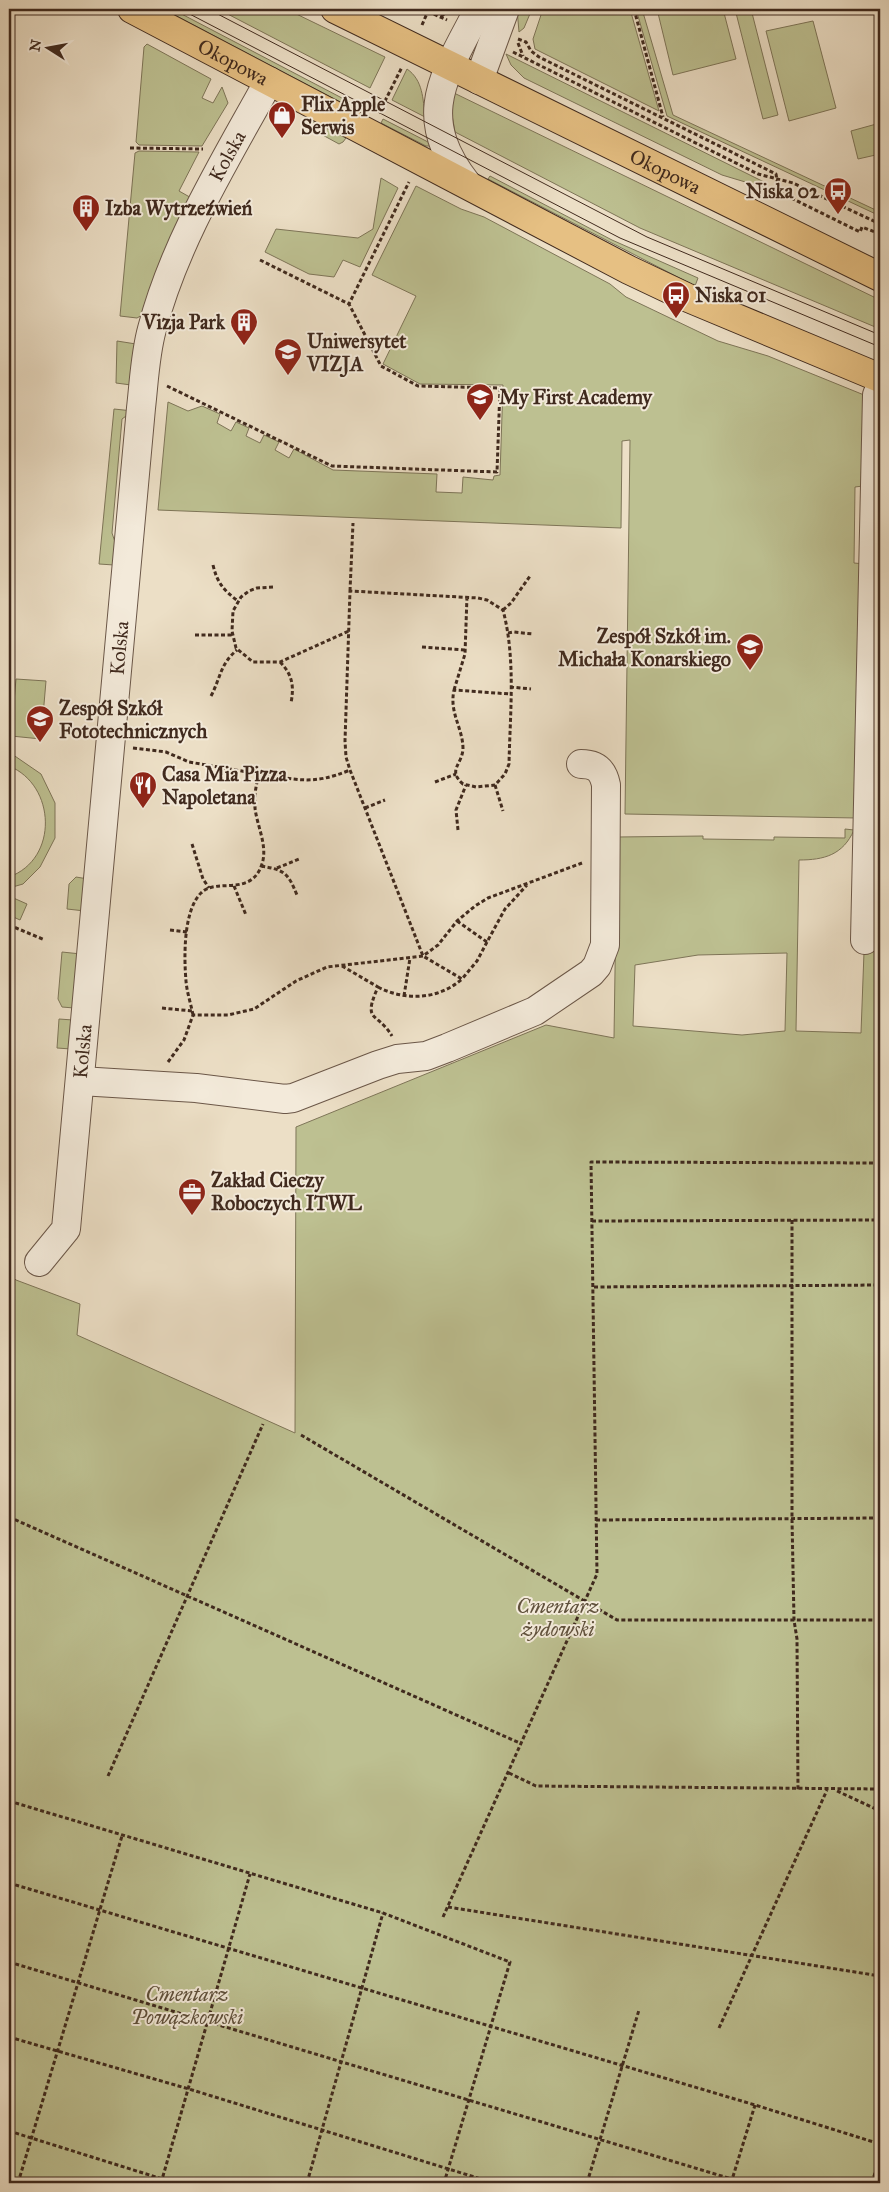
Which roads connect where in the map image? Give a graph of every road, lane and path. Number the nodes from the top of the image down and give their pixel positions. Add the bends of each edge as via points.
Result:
1 (132, 9) edge
2 (335, 9) edge
3 (422, 9) edge
4 (449, 9) edge
5 (479, 9) edge
6 (505, 9) edge
7 (634, 9) edge
8 (428, 11) junction
9 (441, 17) junction
10 (452, 22) dead end
11 (420, 29) dead end
12 (512, 37) dead end
13 (511, 51) dead end
14 (404, 64) dead end
15 (450, 66) junction
16 (479, 80) junction
17 (269, 82) junction
18 (378, 117) dead end
19 (664, 117) junction
20 (130, 148) dead end
21 (203, 149) dead end
22 (412, 178) dead end
23 (777, 179) junction
24 (466, 184) junction
25 (880, 224) edge
26 (880, 234) edge
27 (260, 260) dead end
28 (880, 277) edge
29 (349, 304) junction
30 (880, 378) edge
31 (164, 385) dead end
32 (880, 388) edge
33 (353, 522) dead end
34 (213, 565) dead end
35 (530, 576) dead end
36 (273, 587) dead end
37 (350, 591) junction
38 (467, 596) junction
39 (238, 601) junction
40 (503, 610) junction
41 (349, 631) junction
42 (508, 633) junction
43 (532, 634) dead end
44 (195, 635) dead end
45 (232, 636) junction
46 (422, 647) dead end
47 (237, 650) junction
48 (465, 650) junction
49 (280, 662) junction
50 (510, 687) junction
51 (531, 688) dead end
52 (454, 690) junction
53 (510, 694) junction
54 (211, 696) dead end
55 (290, 703) dead end
56 (130, 748) dead end
57 (582, 764) dead end
58 (350, 770) junction
59 (259, 774) junction
60 (456, 774) junction
61 (435, 782) dead end
62 (466, 785) junction
63 (495, 785) junction
64 (385, 800) dead end
65 (364, 808) junction
66 (504, 811) dead end
67 (458, 830) dead end
68 (192, 844) dead end
69 (606, 854) junction
70 (299, 859) dead end
71 (261, 866) junction
72 (275, 869) junction
73 (529, 884) junction
74 (234, 886) junction
75 (209, 888) junction
76 (297, 895) dead end
77 (246, 915) dead end
78 (457, 921) junction
79 (9, 925) edge
80 (170, 930) dead end
81 (187, 932) junction
82 (45, 940) dead end
83 (866, 940) dead end
84 (487, 942) junction
85 (423, 956) junction
86 (410, 958) junction
87 (342, 965) junction
88 (462, 979) junction
89 (378, 987) junction
90 (404, 996) junction
91 (162, 1008) dead end
92 (192, 1013) junction
93 (397, 1059) junction
94 (165, 1065) dead end
95 (80, 1082) junction
96 (880, 1163) edge
97 (792, 1220) junction
98 (880, 1220) edge
99 (592, 1221) junction
100 (39, 1262) dead end
101 (880, 1285) edge
102 (594, 1286) junction
103 (792, 1286) junction
104 (264, 1424) dead end
105 (301, 1435) dead end
106 (9, 1517) edge
107 (880, 1518) edge
108 (792, 1519) junction
109 (596, 1520) junction
110 (186, 1596) junction
111 (585, 1602) junction
112 (794, 1620) junction
113 (880, 1620) edge
114 (522, 1744) junction
115 (509, 1773) junction
116 (108, 1776) dead end
117 (880, 1789) edge
118 (798, 1790) junction
119 (827, 1790) junction
120 (834, 1790) junction
121 (9, 1801) edge
122 (880, 1810) edge
123 (122, 1836) junction
124 (250, 1874) junction
125 (9, 1883) edge
126 (448, 1907) junction
127 (100, 1909) junction
128 (383, 1913) junction
129 (444, 1917) dead end
130 (230, 1949) junction
131 (752, 1956) junction
132 (9, 1962) edge
133 (880, 1976) edge
134 (78, 1982) junction
135 (362, 1988) junction
136 (639, 2010) dead end
137 (208, 2021) junction
138 (490, 2026) junction
139 (719, 2028) dead end
140 (9, 2037) edge
141 (57, 2051) junction
142 (341, 2062) junction
143 (622, 2065) junction
144 (189, 2089) junction
145 (469, 2100) junction
146 (755, 2105) junction
147 (322, 2130) junction
148 (9, 2131) edge
149 (31, 2138) junction
150 (600, 2138) junction
151 (880, 2144) edge
152 (880, 2156) edge
153 (447, 2170) junction
154 (162, 2181) edge
155 (732, 2181) edge
156 (18, 2183) edge
157 (175, 2183) edge
158 (307, 2183) edge
159 (444, 2183) edge
160 (494, 2183) edge
161 (587, 2183) edge
162 (745, 2183) edge
163 (872, 2183) edge

1 - 17 main road, Okopowa
2 - 15 main road, Okopowa
3 - 8 path
4 - 9 path
5 - 15 street
6 - 16 street
7 - 19 path
8 - 9 path
8 - 11 path
9 - 10 path
12 - 19 path via 526,42 539,57
13 - 23 path via 758,174
14 - 18 path
15 - 16 main road, Okopowa
15 - 24 street, Okopowa via 440,92 439,130 442,146
16 - 28 main road, Okopowa
17 - 24 main road, Okopowa
17 - 95 street, Kolska via 185,239 164,288 151,330 141,408
19 - 23 path via 776,174
20 - 21 path
22 - 29 path
23 - 25 path via 793,183
23 - 26 path via 779,192 860,232 862,227
24 - 30 main road, Okopowa via 686,297
27 - 29 path
29 - 31 path via 380,366 418,386 500,388 497,472 332,466
32 - 83 street via 877,395
33 - 37 path
34 - 39 path via 223,589
35 - 40 path
36 - 39 path via 257,588
37 - 38 path
37 - 41 path
38 - 40 path via 486,600
38 - 48 path
39 - 45 path via 233,611
40 - 42 path
41 - 49 path
41 - 58 path via 345,741
42 - 43 path
42 - 50 path
44 - 45 path
45 - 47 path
46 - 48 path
47 - 49 path via 253,662
47 - 54 path via 223,664
48 - 52 path
49 - 55 path via 294,686
50 - 51 path
50 - 53 path
52 - 53 path
52 - 60 path via 454,717 463,746
53 - 63 path via 509,764
56 - 59 path via 166,752 189,762
57 - 69 street via 591,764 604,774
58 - 59 path via 320,780 303,781
58 - 65 path
59 - 71 path via 254,800 263,845
60 - 61 path
60 - 62 path
62 - 63 path
62 - 67 path via 456,810
63 - 66 path
64 - 65 path
65 - 85 path
68 - 75 path
69 - 73 path
69 - 93 street via 605,945 597,966 590,973 535,1011 426,1056
70 - 72 path
71 - 72 path
71 - 74 path via 250,880
72 - 76 path via 288,876
73 - 78 path via 488,898
73 - 84 path via 505,909
74 - 75 path
74 - 77 path
75 - 81 path via 196,900
78 - 84 path
78 - 85 path via 438,945
79 - 82 path
80 - 81 path
81 - 92 path via 186,975
84 - 88 path
85 - 86 path
85 - 88 path
86 - 87 path
86 - 90 path
87 - 89 path
87 - 92 path via 296,981 254,1009 228,1015
88 - 90 path via 449,989 431,995
89 - 90 path
89 - 93 path via 370,1012 391,1035
91 - 92 path
92 - 94 path via 184,1040
93 - 95 street via 284,1099 196,1088
95 - 100 street, Kolska via 66,1229
96 - 99 path via 591,1162
97 - 98 path
97 - 99 path
97 - 103 path
99 - 102 path
101 - 103 path
102 - 103 path
102 - 109 path
103 - 108 path
104 - 110 path
105 - 111 path
106 - 110 path
107 - 108 path
108 - 109 path
108 - 112 path
109 - 111 path via 597,1574
110 - 114 path
110 - 116 path
111 - 112 path via 617,1620
111 - 114 path
112 - 113 path
112 - 118 path via 798,1649
114 - 115 path
115 - 118 path via 536,1786
115 - 126 path
117 - 120 path
118 - 119 path
119 - 120 path
119 - 131 path
120 - 122 path
121 - 123 path
123 - 124 path
123 - 127 path
124 - 128 path
124 - 130 path
125 - 127 path
126 - 129 path
126 - 131 path
127 - 130 path
127 - 134 path
128 - 135 path
128 - 138 path via 510,1962
130 - 135 path
130 - 137 path
131 - 133 path
131 - 139 path
132 - 134 path
134 - 137 path
134 - 141 path
135 - 138 path
135 - 142 path
136 - 143 path
137 - 142 path
137 - 144 path
138 - 143 path
138 - 145 path
140 - 141 path
141 - 144 path
141 - 149 path
142 - 145 path
142 - 147 path
143 - 146 path
143 - 150 path
144 - 147 path
144 - 154 path
145 - 150 path
145 - 153 path
146 - 151 path
146 - 155 path
147 - 153 path
147 - 158 path
148 - 149 path
149 - 154 path
149 - 156 path
150 - 155 path
150 - 161 path
152 - 163 path
153 - 159 path
153 - 160 path
154 - 157 path
155 - 162 path

